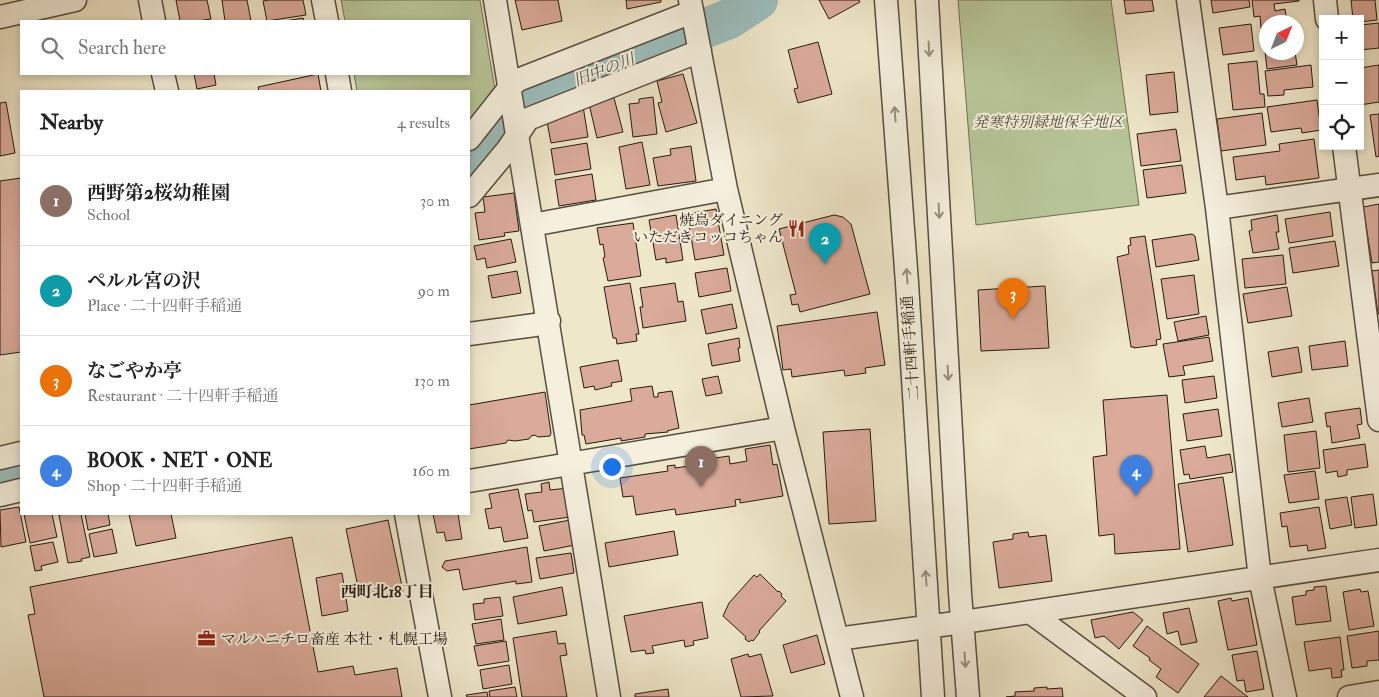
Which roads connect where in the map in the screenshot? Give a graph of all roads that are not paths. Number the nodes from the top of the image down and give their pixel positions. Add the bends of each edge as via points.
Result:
1 (75, 0) edge
2 (150, 0) edge
3 (323, 0) edge
4 (495, 0) edge
5 (886, 0) edge
6 (927, 0) edge
7 (1188, 0) edge
8 (1325, 0) edge
9 (692, 11) edge
10 (1327, 15) edge
11 (0, 17) edge
12 (154, 20) edge
13 (327, 20) edge
14 (699, 47) junction
15 (163, 75) edge
16 (337, 75) edge
17 (167, 90) edge
18 (340, 90) edge
19 (511, 92) junction
20 (517, 130) junction
21 (470, 138) edge
22 (1344, 150) edge
23 (1379, 185) edge
24 (726, 189) junction
25 (1349, 190) junction
26 (470, 195) edge
27 (1217, 208) junction
28 (532, 225) junction
29 (549, 321) junction
30 (470, 334) edge
31 (1379, 420) edge
32 (783, 428) junction
33 (20, 453) edge
34 (0, 458) edge
35 (571, 463) junction
36 (470, 481) edge
37 (20, 490) edge
38 (0, 495) edge
39 (406, 515) edge
40 (1379, 560) edge
41 (1260, 578) junction
42 (1030, 612) junction
43 (963, 622) junction
44 (928, 626) junction
45 (837, 639) junction
46 (1379, 692) edge
47 (440, 697) edge
48 (609, 697) edge
49 (852, 697) edge
50 (933, 697) edge
51 (968, 697) edge
52 (1145, 697) edge
53 (1285, 697) edge
54 (1349, 697) edge

1 - 11 street
2 - 12 street
3 - 13 street
4 - 19 street
44 -> 5 street, 二十四軒手稲通
6 -> 43 street
7 - 27 street
8 - 10 street
9 - 14 street
9 - 19 street via 518,80
14 - 20 street via 528,119
14 - 24 street
15 - 17 street
16 - 18 street
19 - 20 street
19 - 21 street
20 - 26 street
20 - 28 street
22 - 25 street
23 - 25 street
24 - 28 street
24 - 32 street
25 - 27 street
25 - 31 street
27 - 41 street
28 - 29 street
29 - 30 street via 535,326
29 - 35 street
32 - 35 street
32 - 45 street
33 - 34 street
35 - 36 street
35 - 48 street
37 - 38 street
39 - 47 street
40 - 41 street
41 - 42 street
41 - 53 street
42 - 43 street
42 - 52 street
43 - 44 street
43 -> 51 street
44 - 45 street
44 - 50 street, 二十四軒手稲通
45 - 49 street
46 - 54 street

